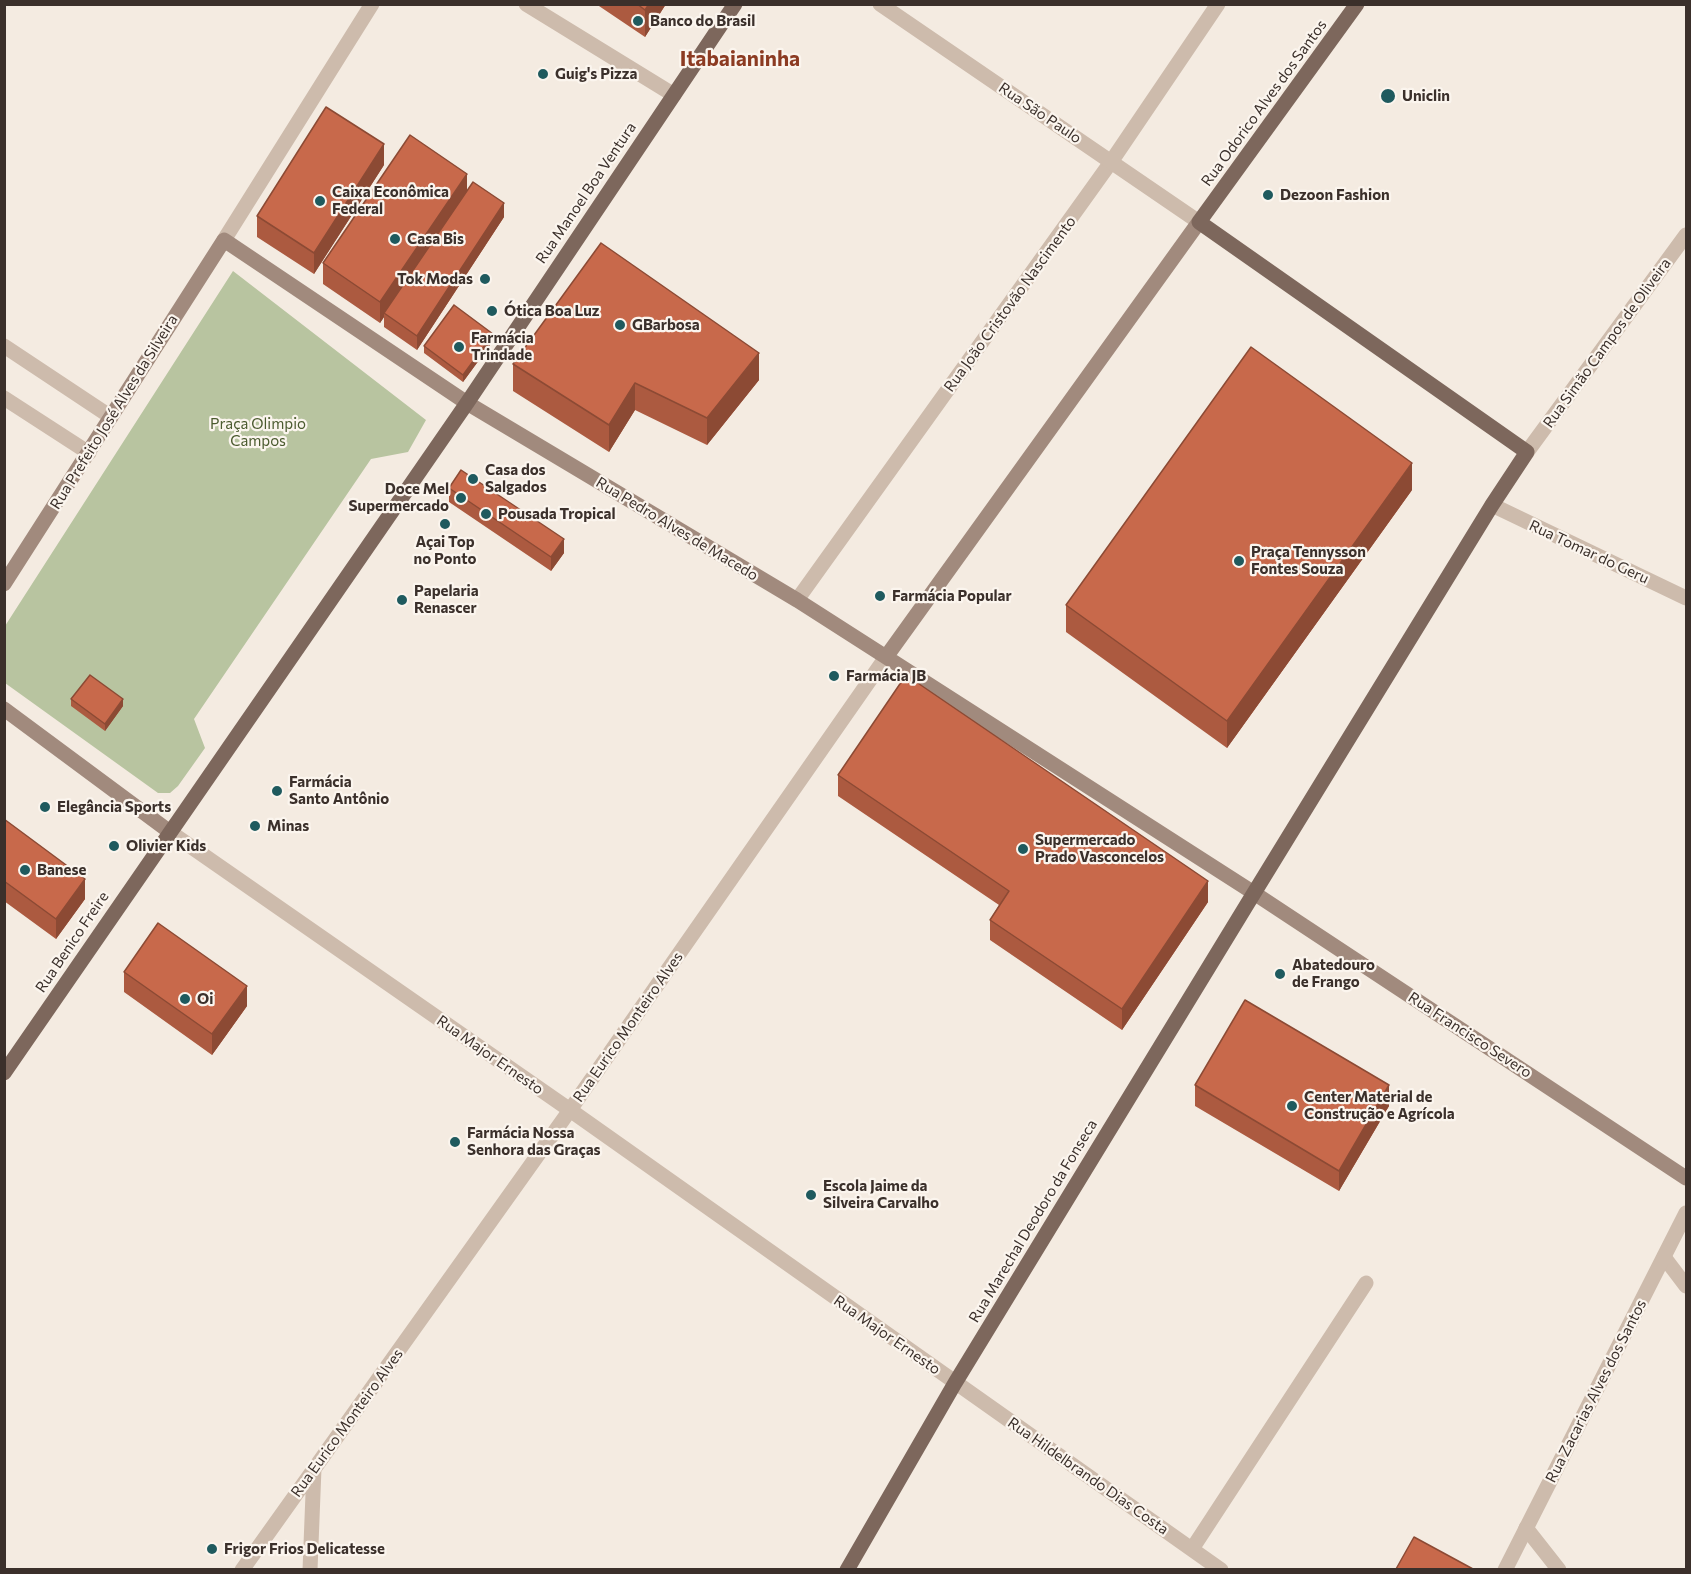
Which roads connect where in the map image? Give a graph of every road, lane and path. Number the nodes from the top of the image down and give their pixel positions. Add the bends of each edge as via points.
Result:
1 (372, 4) edge
2 (526, 4) edge
3 (735, 4) edge
4 (880, 4) edge
5 (1218, 4) edge
6 (1357, 4) edge
7 (674, 95) junction
8 (1111, 162) junction
9 (1199, 222) junction
10 (1686, 235) edge
11 (224, 240) junction
12 (4, 346) edge
13 (4, 399) edge
14 (467, 403) junction
15 (111, 417) junction
16 (1527, 452) junction
17 (89, 453) junction
18 (1492, 505) junction
19 (4, 584) edge
20 (1686, 598) edge
21 (797, 600) junction
22 (886, 657) junction
23 (4, 709) edge
24 (170, 832) junction
25 (1254, 893) junction
26 (4, 1073) edge
27 (570, 1110) junction
28 (1686, 1178) edge
29 (1686, 1213) edge
30 (1664, 1257) junction
31 (1366, 1282) dead end
32 (1686, 1286) edge
33 (955, 1383) junction
34 (314, 1468) junction
35 (1526, 1528) junction
36 (1192, 1549) junction
37 (242, 1569) edge
38 (310, 1569) edge
39 (847, 1569) edge
40 (1221, 1569) edge
41 (1505, 1569) edge
42 (1559, 1569) edge

1 - 11 street
2 - 7 street
3 - 7 main road, Rua Manoel Boa Ventura
4 - 8 street, Rua São Paulo
5 - 8 street, Rua João Cristovão Nascimento
6 - 9 main road, Rua Odorico Alves dos Santos
7 - 14 main road, Rua Manoel Boa Ventura
8 - 9 street, Rua São Paulo
8 - 21 street, Rua João Cristovão Nascimento
9 - 16 main road
9 - 22 main road
10 - 16 street, Rua Simão Campos de Oliveira
11 - 14 main road
11 - 15 main road, Rua Prefeito José Alves da Silveira
12 - 15 street
13 - 17 street
14 - 21 main road, Rua Pedro Alves de Macedo
14 - 24 main road
15 - 17 main road, Rua Prefeito José Alves da Silveira
16 - 18 main road
17 - 19 main road, Rua Prefeito José Alves da Silveira
18 - 20 street, Rua Tomar do Geru
18 - 25 main road
21 - 22 main road, Rua Pedro Alves de Macedo
22 - 25 main road
22 - 27 street, Rua Eurico Monteiro Alves
23 - 24 main road
24 - 26 main road, Rua Benico Freire
24 - 27 street, Rua Major Ernesto
25 - 28 main road, Rua Francisco Severo
25 - 33 main road, Rua Marechal Deodoro da Fonseca
27 - 33 street, Rua Major Ernesto
27 - 34 street, Rua Eurico Monteiro Alves
29 - 30 street, Rua Zacarias Alves dos Santos
30 - 32 street
30 - 35 street, Rua Zacarias Alves dos Santos
31 - 36 street
33 - 36 street, Rua Hildelbrando Dias Costa
33 - 39 main road, Rua Marechal Deodoro da Fonseca
34 - 37 street, Rua Eurico Monteiro Alves
34 - 38 street
35 - 41 street, Rua Zacarias Alves dos Santos
35 - 42 street
36 - 40 street, Rua Hildelbrando Dias Costa

